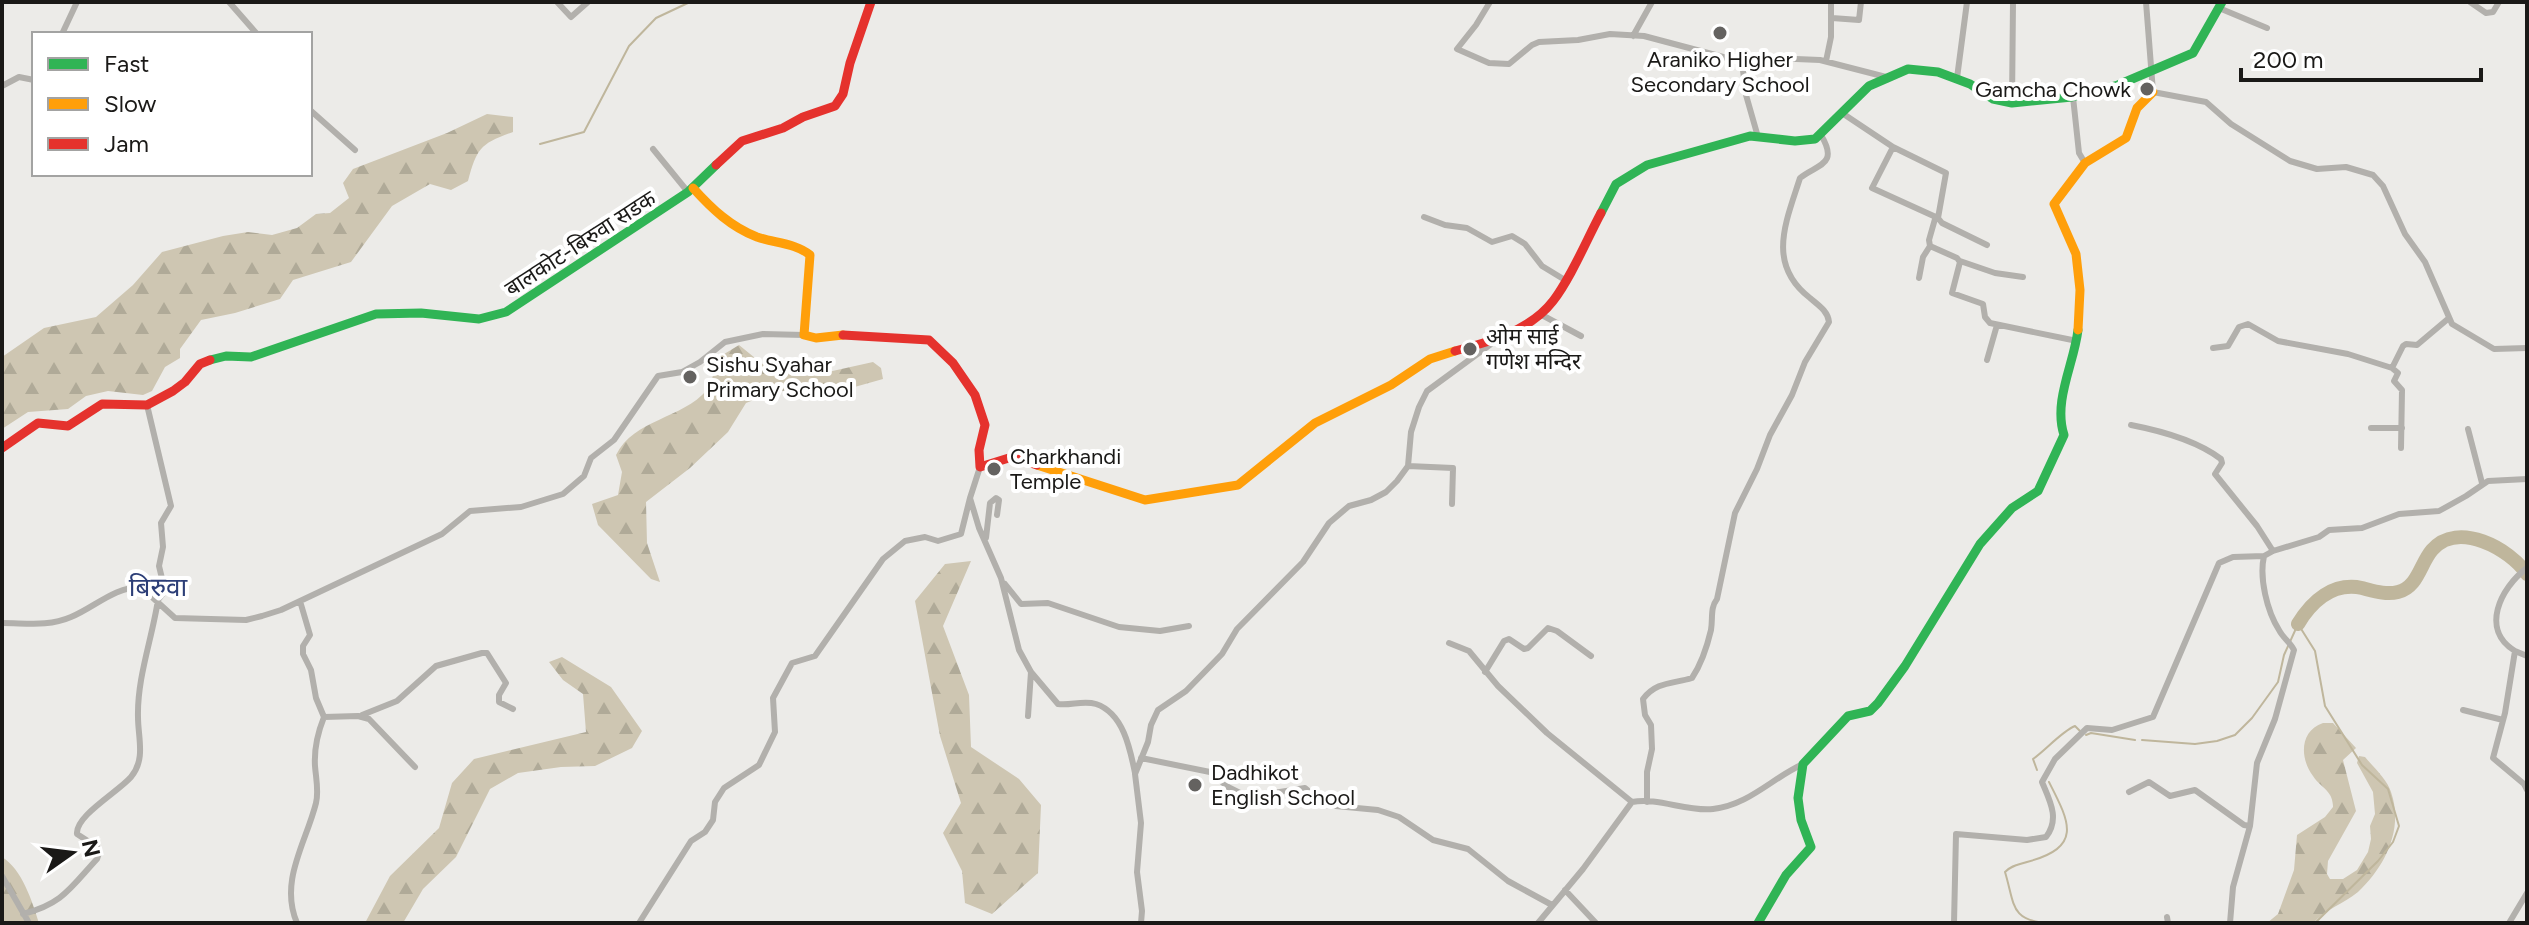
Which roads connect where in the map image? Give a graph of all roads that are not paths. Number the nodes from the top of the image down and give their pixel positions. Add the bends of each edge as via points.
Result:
1 (77, 2) edge
2 (229, 2) edge
3 (557, 2) edge
4 (588, 2) edge
5 (871, 2) edge
6 (1490, 2) edge
7 (1652, 2) edge
8 (1831, 2) edge
9 (1861, 2) edge
10 (1967, 2) edge
11 (2013, 2) edge
12 (2146, 2) edge
13 (2470, 2) edge
14 (2499, 2) edge
15 (2220, 5) edge
16 (1832, 18) junction
17 (2267, 28) dead end
18 (63, 32) edge
19 (255, 32) edge
20 (1633, 36) junction
21 (1826, 61) junction
22 (1742, 62) junction
23 (2152, 71) junction
24 (1886, 77) junction
25 (1957, 78) junction
26 (32, 80) edge
27 (2, 86) edge
28 (2153, 92) junction
29 (2072, 97) junction
30 (2012, 103) junction
31 (312, 112) edge
32 (1842, 113) junction
33 (1821, 135) junction
34 (1758, 137) junction
35 (1893, 147) junction
36 (653, 149) dead end
37 (355, 150) dead end
38 (2085, 163) junction
39 (690, 190) junction
40 (1424, 217) dead end
41 (1936, 218) junction
42 (1987, 245) dead end
43 (1930, 246) junction
44 (1960, 261) junction
45 (2023, 277) dead end
46 (1919, 278) dead end
47 (1565, 280) junction
48 (1540, 314) junction
49 (2449, 318) junction
50 (1997, 325) junction
51 (804, 335) junction
52 (1581, 336) dead end
53 (1497, 340) junction
54 (2077, 341) junction
55 (2213, 348) dead end
56 (2527, 348) edge
57 (1987, 360) dead end
58 (2392, 368) junction
59 (147, 405) junction
60 (2131, 425) dead end
61 (2371, 428) dead end
62 (2402, 428) junction
63 (2468, 429) dead end
64 (2, 448) edge
65 (2401, 448) dead end
66 (1408, 466) junction
67 (980, 467) junction
68 (2527, 479) edge
69 (2482, 483) junction
70 (970, 498) junction
71 (1452, 504) dead end
72 (997, 515) dead end
73 (985, 541) junction
74 (2273, 551) junction
75 (2264, 556) junction
76 (2527, 568) edge
77 (1001, 578) junction
78 (158, 600) junction
79 (300, 601) junction
80 (2, 623) edge
81 (1189, 626) dead end
82 (1449, 643) dead end
83 (2515, 651) junction
84 (1591, 656) dead end
85 (2527, 656) edge
86 (1031, 672) junction
87 (1485, 672) junction
88 (513, 709) dead end
89 (2463, 710) dead end
90 (358, 716) junction
91 (1028, 716) dead end
92 (324, 717) junction
93 (2503, 720) junction
94 (1141, 758) junction
95 (1803, 764) junction
96 (415, 767) dead end
97 (1135, 774) junction
98 (2527, 790) edge
99 (2129, 792) dead end
100 (1632, 802) junction
101 (1647, 802) junction
102 (2250, 826) junction
103 (2, 876) edge
104 (1565, 890) junction
105 (2527, 893) edge
106 (1552, 905) junction
107 (23, 914) junction
108 (29, 923) edge
109 (297, 923) edge
110 (639, 923) edge
111 (1141, 923) edge
112 (1538, 923) edge
113 (1596, 923) edge
114 (1758, 923) edge
115 (1954, 923) edge
116 (2230, 923) edge
117 (2509, 923) edge

1 - 18 street
2 - 19 street
3 - 4 street via 571,17
5 - 39 street, बालकोट-बिरुवा सडक via 835,106 742,141
6 - 20 street via 1457,49 1489,63 1509,64 1539,42
7 - 20 street
8 - 16 street
9 - 16 street via 1859,20
10 - 25 street
11 - 30 street
12 - 23 street
13 - 14 street via 2486,13
15 - 17 street
15 - 23 street via 2193,53
16 - 21 street
20 - 22 street
21 - 22 street
21 - 24 street
22 - 34 street
23 - 28 street
23 - 29 street
24 - 25 street via 1916,68
24 - 32 street
25 - 30 street via 1993,99
26 - 27 street via 19,77
28 - 38 street via 2137,108 2126,138
28 - 49 street via 2206,102 2290,161 2373,175 2425,262
29 - 30 street
29 - 38 street
31 - 37 street
32 - 33 street
32 - 35 street
33 - 34 street via 1806,141
33 - 101 street via 1828,154 1818,169 1800,178 1782,233 1790,279 1822,308 1829,322 1735,513 1703,661 1692,678 1668,681 1643,699 1651,725
34 - 47 street via 1666,158 1622,180
35 - 41 street via 1946,173
35 - 41 street via 1872,188
36 - 39 street
38 - 54 street via 2054,204 2072,240 2080,274
39 - 51 street via 731,226 810,255
39 - 59 street, बालकोट-बिरुवा सडक via 506,312 479,319 421,313 364,317 251,357 212,359
40 - 47 street via 1467,228 1492,242 1512,236
41 - 42 street
41 - 43 street
43 - 44 street
43 - 46 street
44 - 45 street
44 - 50 street via 1952,293 1983,304 1987,320
47 - 48 street
48 - 52 street
48 - 53 street
49 - 56 street via 2488,347
49 - 58 street via 2417,345 2403,346
50 - 54 street
50 - 57 street
51 - 67 street via 929,340 975,395 985,425
51 - 79 street via 763,334 725,342 682,372 658,376 614,440 591,458 584,476 563,494 521,507 470,511 442,534
53 - 66 street via 1427,391 1411,432
53 - 67 street via 1430,359 1315,423 1238,485 1145,500 1012,457
54 - 95 street via 2059,420 2064,435 2038,491 2004,515 1980,544 1875,708 1848,716
55 - 58 street via 2228,346 2239,327 2248,324 2278,341
58 - 62 street via 2402,390
59 - 64 street via 102,404 68,426 38,423
59 - 78 street via 171,506 161,523 159,566 165,591
60 - 74 street via 2173,436 2221,459 2215,474
61 - 62 street
62 - 65 street
63 - 69 street
66 - 71 street via 1453,468
66 - 94 street via 1386,492 1349,506 1329,523 1303,562 1237,629 1222,654 1186,691 1158,710
67 - 70 street
68 - 69 street
69 - 74 street via 2439,511 2392,515 2362,528 2329,530
70 - 73 street
70 - 110 street via 961,534 938,541 905,541 883,559 815,656 792,663 773,698 775,732 759,765 724,788 713,820 691,841
72 - 73 street via 996,498 990,503
73 - 77 street
74 - 75 street
75 - 102 street via 2267,601 2293,654 2257,763
75 - 115 street via 2219,563 2153,717 2112,730 2087,728 2055,759 2042,782 2052,804 2053,827 2046,837 1956,834
76 - 83 street via 2506,589 2495,629
77 - 81 street via 1021,604 1048,603 1119,627 1160,631
77 - 86 street via 1019,650
78 - 79 street via 175,618 246,620
78 - 80 street via 141,587 131,587 47,625
78 - 107 street via 139,688 138,759 131,777 82,818 76,830 99,853 58,902
79 - 92 street via 310,635 303,654
82 - 87 street via 1469,651
83 - 85 street
83 - 93 street
84 - 87 street via 1548,628 1528,648 1504,641
86 - 91 street
86 - 97 street via 1058,704 1095,704 1110,711 1127,739
87 - 100 street via 1547,733
88 - 90 street via 499,702 506,683 482,653 436,666 397,701
89 - 93 street
90 - 92 street
90 - 96 street via 369,719
92 - 109 street via 314,764 316,802 291,881
93 - 98 street via 2493,758
94 - 97 street
94 - 106 street via 1210,772 1248,797 1305,788 1325,805 1399,817 1433,840 1468,849 1508,881
95 - 101 street via 1724,807
95 - 114 street via 1798,798 1811,847 1786,875
97 - 111 street via 1141,823
99 - 102 street via 2149,782 2170,796 2195,790
100 - 101 street
100 - 104 street
102 - 116 street via 2233,887
103 - 107 street
104 - 106 street
104 - 113 street
105 - 117 street
106 - 112 street
107 - 108 street

